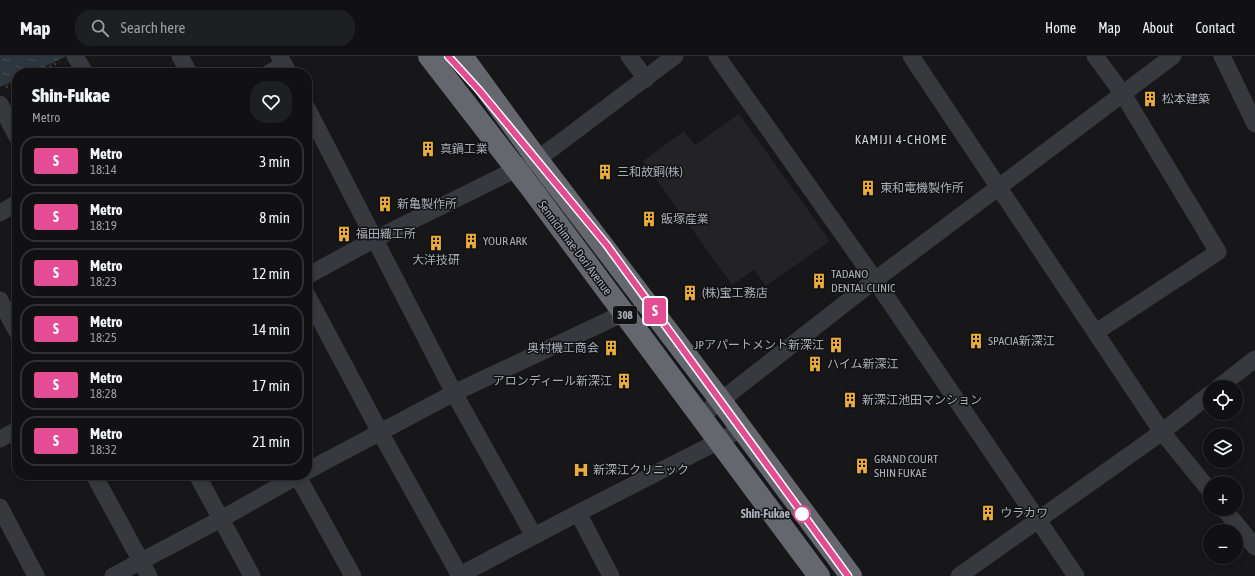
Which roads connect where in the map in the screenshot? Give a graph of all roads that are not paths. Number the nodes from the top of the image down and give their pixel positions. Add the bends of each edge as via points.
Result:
1 (180, 56) edge
2 (429, 56) edge
3 (462, 56) edge
4 (629, 56) edge
5 (675, 56) edge
6 (717, 56) edge
7 (911, 56) edge
8 (1095, 56) edge
9 (1173, 56) edge
10 (1222, 56) edge
11 (68, 59) edge
12 (79, 68) edge
13 (186, 68) edge
14 (646, 78) junction
15 (1123, 94) junction
16 (0, 104) edge
17 (312, 118) edge
18 (1255, 124) edge
19 (12, 127) edge
20 (537, 159) junction
21 (517, 169) junction
22 (999, 187) junction
23 (12, 206) edge
24 (0, 213) edge
25 (375, 239) junction
26 (312, 273) edge
27 (875, 280) junction
28 (0, 300) edge
29 (312, 304) edge
30 (624, 313) junction
31 (12, 323) edge
32 (1096, 332) junction
33 (1255, 360) edge
34 (1228, 380) edge
35 (454, 393) junction
36 (721, 400) junction
37 (1203, 400) edge
38 (701, 416) junction
39 (741, 428) junction
40 (380, 432) junction
41 (1162, 432) junction
42 (12, 433) edge
43 (0, 439) edge
44 (719, 441) junction
45 (312, 468) edge
46 (97, 480) edge
47 (200, 480) edge
48 (289, 480) edge
49 (303, 480) edge
50 (1203, 482) edge
51 (0, 507) edge
52 (578, 513) junction
53 (1230, 516) edge
54 (221, 519) junction
55 (1039, 520) junction
56 (534, 536) junction
57 (1255, 547) edge
58 (146, 569) edge
59 (846, 570) edge
60 (36, 576) edge
61 (113, 576) edge
62 (252, 576) edge
63 (353, 576) edge
64 (460, 576) edge
65 (611, 576) edge
66 (819, 576) edge
67 (959, 576) edge
68 (1076, 576) edge

1 - 13 street
2 - 21 highway, Sennichimae-Dori Avenue / 308
3 - 20 highway, Sennichimae-Dori Avenue / 308
4 - 14 street
5 - 14 street
6 - 27 street
7 - 22 street
8 - 15 street
9 - 15 street
10 - 18 street
11 - 12 street
14 - 20 street
15 - 22 street
15 - 32 street via 1218,252
16 - 19 street
17 - 25 street
20 - 21 street
20 - 36 highway, Sennichimae-Dori Avenue / 308
21 - 25 street
21 - 30 highway, Sennichimae-Dori Avenue / 308
22 - 27 street
22 - 32 street
23 - 24 street
25 - 26 street
25 - 35 street
27 - 36 street
27 - 55 street
28 - 31 street
29 - 40 street
30 - 35 street
30 - 38 highway, Sennichimae-Dori Avenue / 308
32 - 41 street
33 - 34 street
35 - 40 street
35 - 56 street
36 - 38 street
36 - 39 highway, Sennichimae-Dori Avenue / 308
37 - 41 street
38 - 44 highway, Sennichimae-Dori Avenue / 308
39 - 44 street
39 - 59 highway, Sennichimae-Dori Avenue / 308
40 - 45 street
40 - 64 street
41 - 50 street
41 - 55 street
42 - 43 street
44 - 52 street
44 - 66 highway, Sennichimae-Dori Avenue / 308
46 - 58 street
47 - 54 street
48 - 54 street
49 - 63 street
51 - 60 street
52 - 56 street
52 - 65 street
53 - 57 street
54 - 58 street
54 - 62 street
55 - 67 street
55 - 68 street
56 - 64 street
58 - 61 street
59 - 66 street

